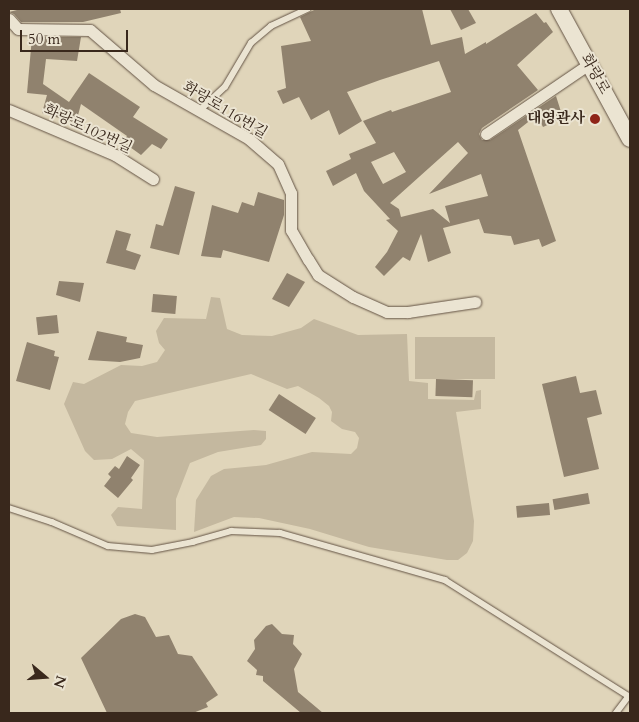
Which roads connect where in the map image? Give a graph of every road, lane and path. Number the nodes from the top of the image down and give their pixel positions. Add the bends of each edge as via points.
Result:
1 (307, 9) edge
2 (559, 9) edge
3 (9, 19) edge
4 (589, 64) junction
5 (9, 110) edge
6 (199, 111) junction
7 (486, 134) dead end
8 (630, 139) edge
9 (153, 179) dead end
10 (475, 302) dead end
11 (9, 508) edge
12 (629, 697) edge
13 (616, 713) edge

1 - 6 lane via 271,26 251,43 225,87
2 - 4 main road, 화랑로
3 - 6 street, 화랑로116번길 via 18,29 90,30 154,85
4 - 7 street
4 - 8 main road, 화랑로
5 - 9 street, 화랑로102번길 via 115,155
6 - 10 street, 화랑로116번길 via 249,139 278,164 291,193 291,230 318,274 353,298 387,312
11 - 12 lane via 108,546 152,550 231,531 280,532 445,580
12 - 13 lane

